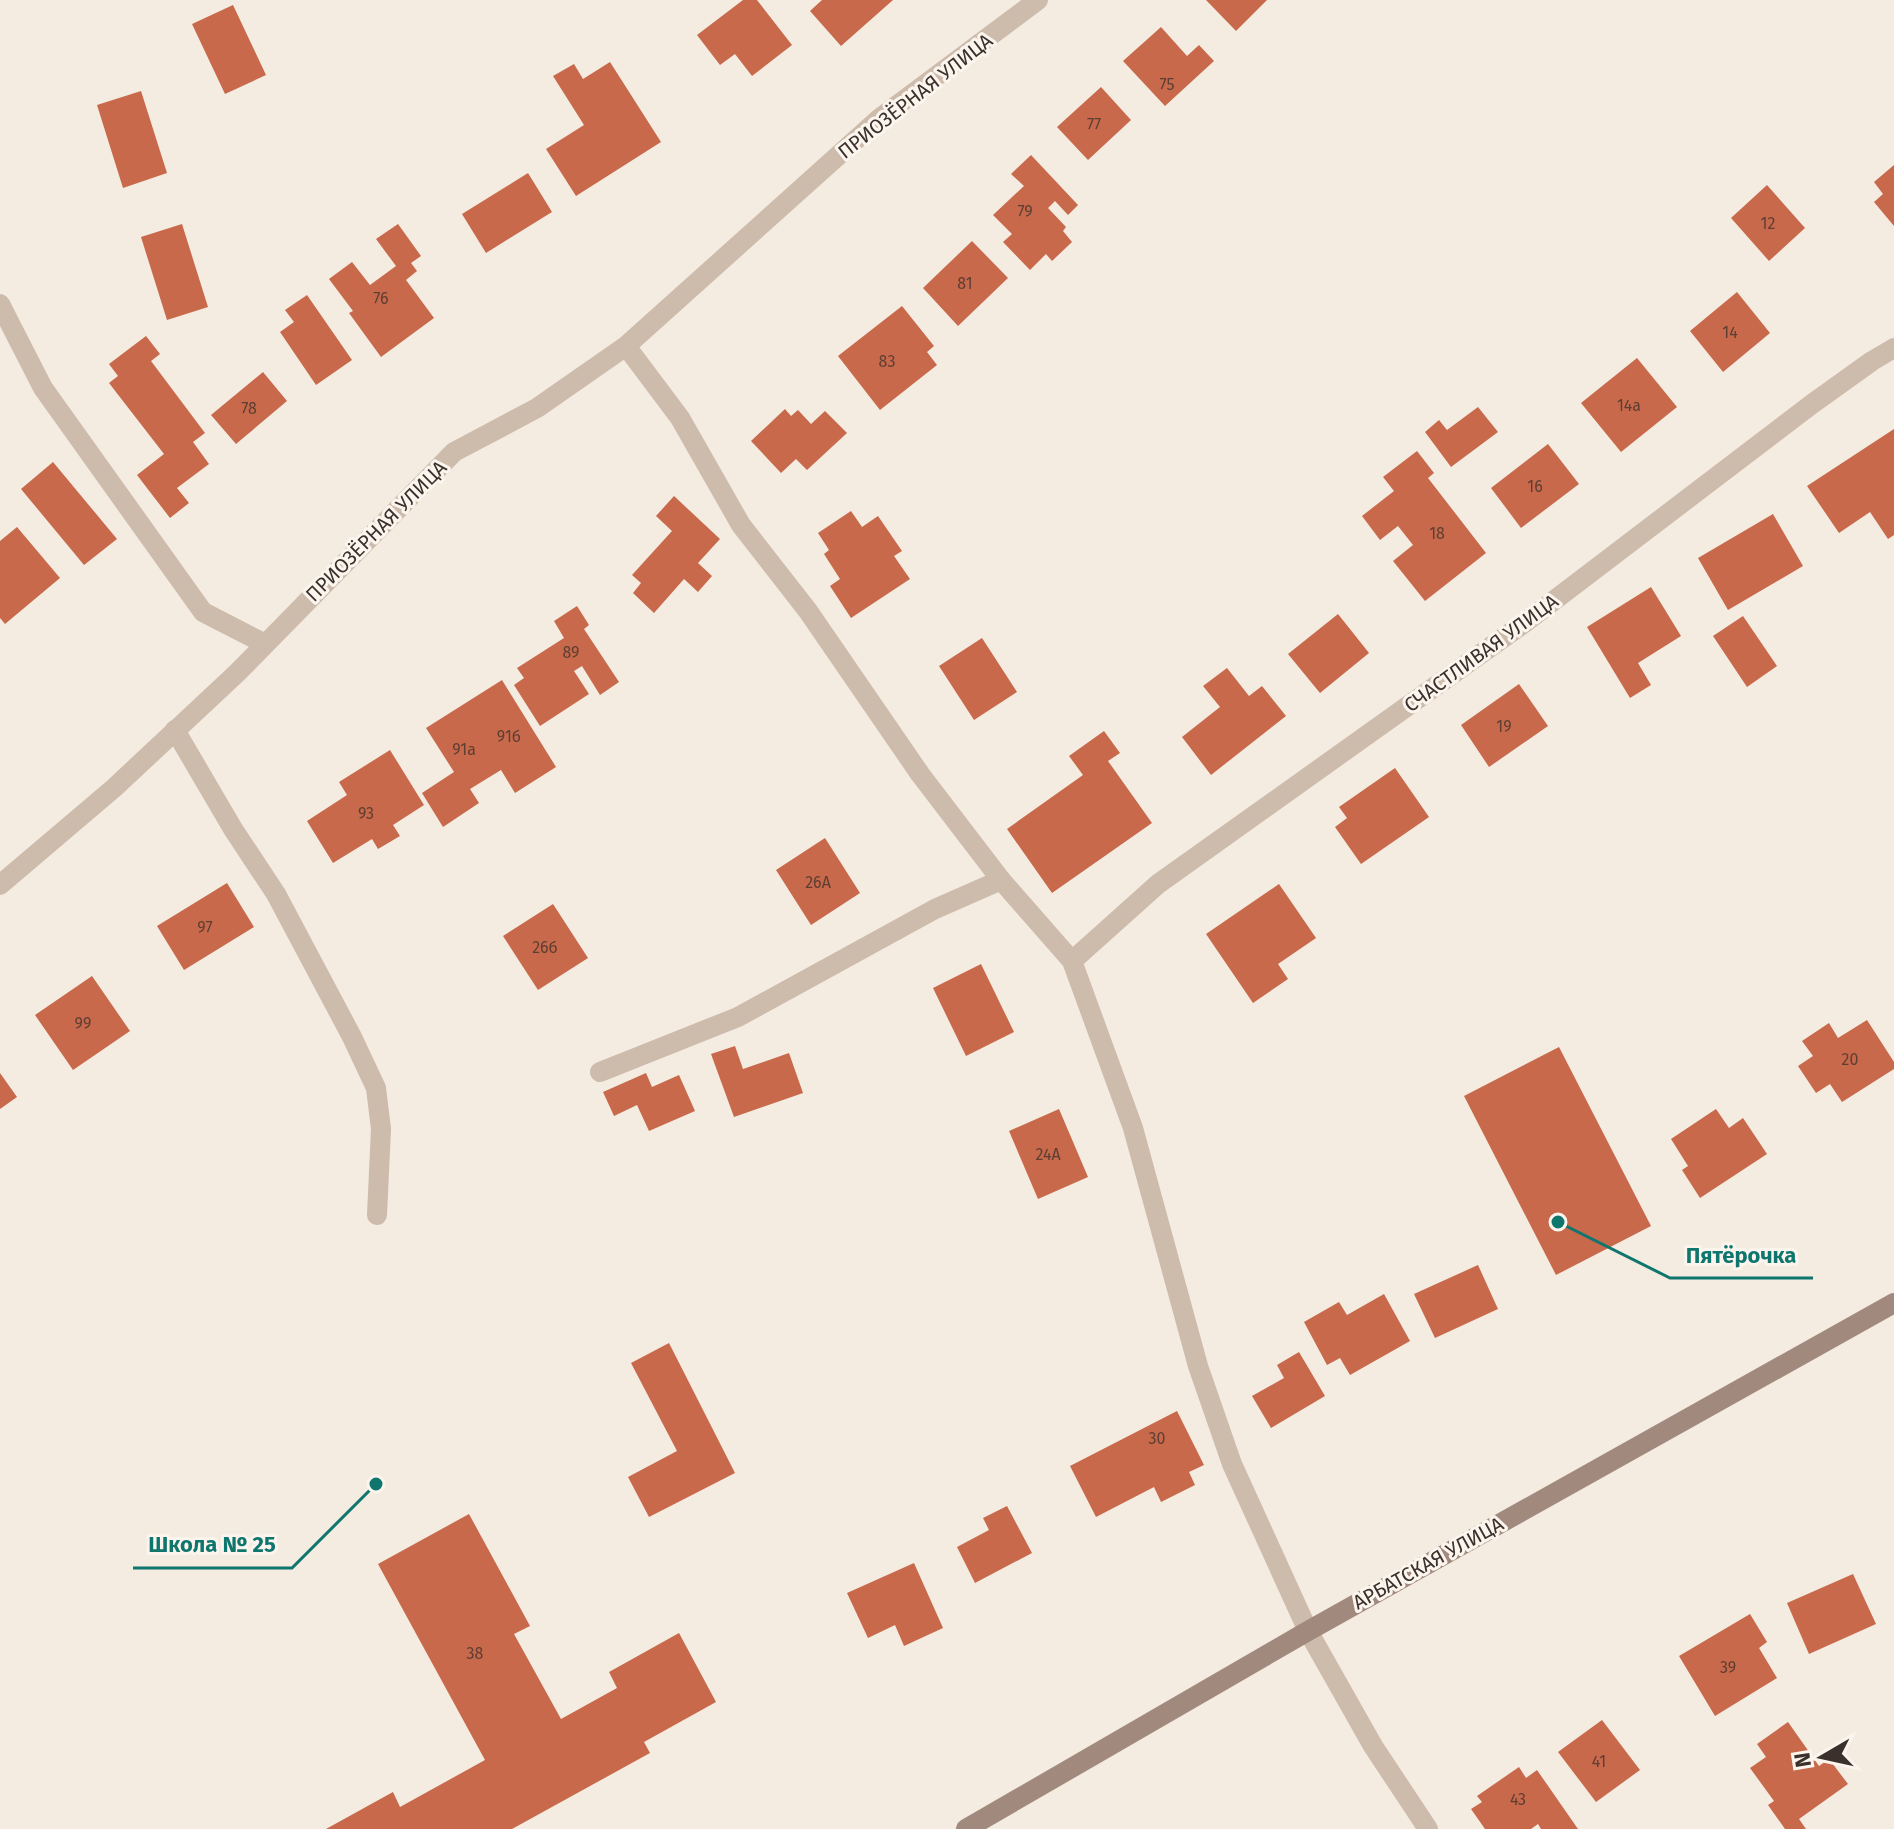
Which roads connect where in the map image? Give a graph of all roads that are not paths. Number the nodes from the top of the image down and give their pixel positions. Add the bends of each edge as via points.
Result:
1 (1038, 0) edge
2 (0, 304) edge
3 (626, 346) junction
4 (1894, 348) edge
5 (265, 644) junction
6 (175, 730) junction
7 (1001, 880) junction
8 (0, 885) edge
9 (1072, 961) junction
10 (600, 1072) dead end
11 (377, 1215) dead end
12 (1894, 1303) edge
13 (1308, 1631) junction
14 (966, 1829) edge
15 (1428, 1829) edge

1 - 3 street, ПРИОЗЁРНАЯ УЛИЦА via 880,118
2 - 5 street via 43,388 203,612
3 - 5 street, ПРИОЗЁРНАЯ УЛИЦА via 537,408 454,452
3 - 7 street via 680,418 741,525
4 - 9 street, СЧАСТЛИВАЯ УЛИЦА via 1812,404 1527,621 1158,884
5 - 6 street, ПРИОЗЁРНАЯ УЛИЦА
6 - 8 street, ПРИОЗЁРНАЯ УЛИЦА
6 - 11 street via 276,894 376,1088 381,1129
7 - 9 street
7 - 10 street via 935,909 738,1017
9 - 13 street via 1133,1128 1198,1366 1227,1450
12 - 13 main road, АРБАТСКАЯ УЛИЦА
13 - 14 main road, АРБАТСКАЯ УЛИЦА
13 - 15 street via 1373,1746

